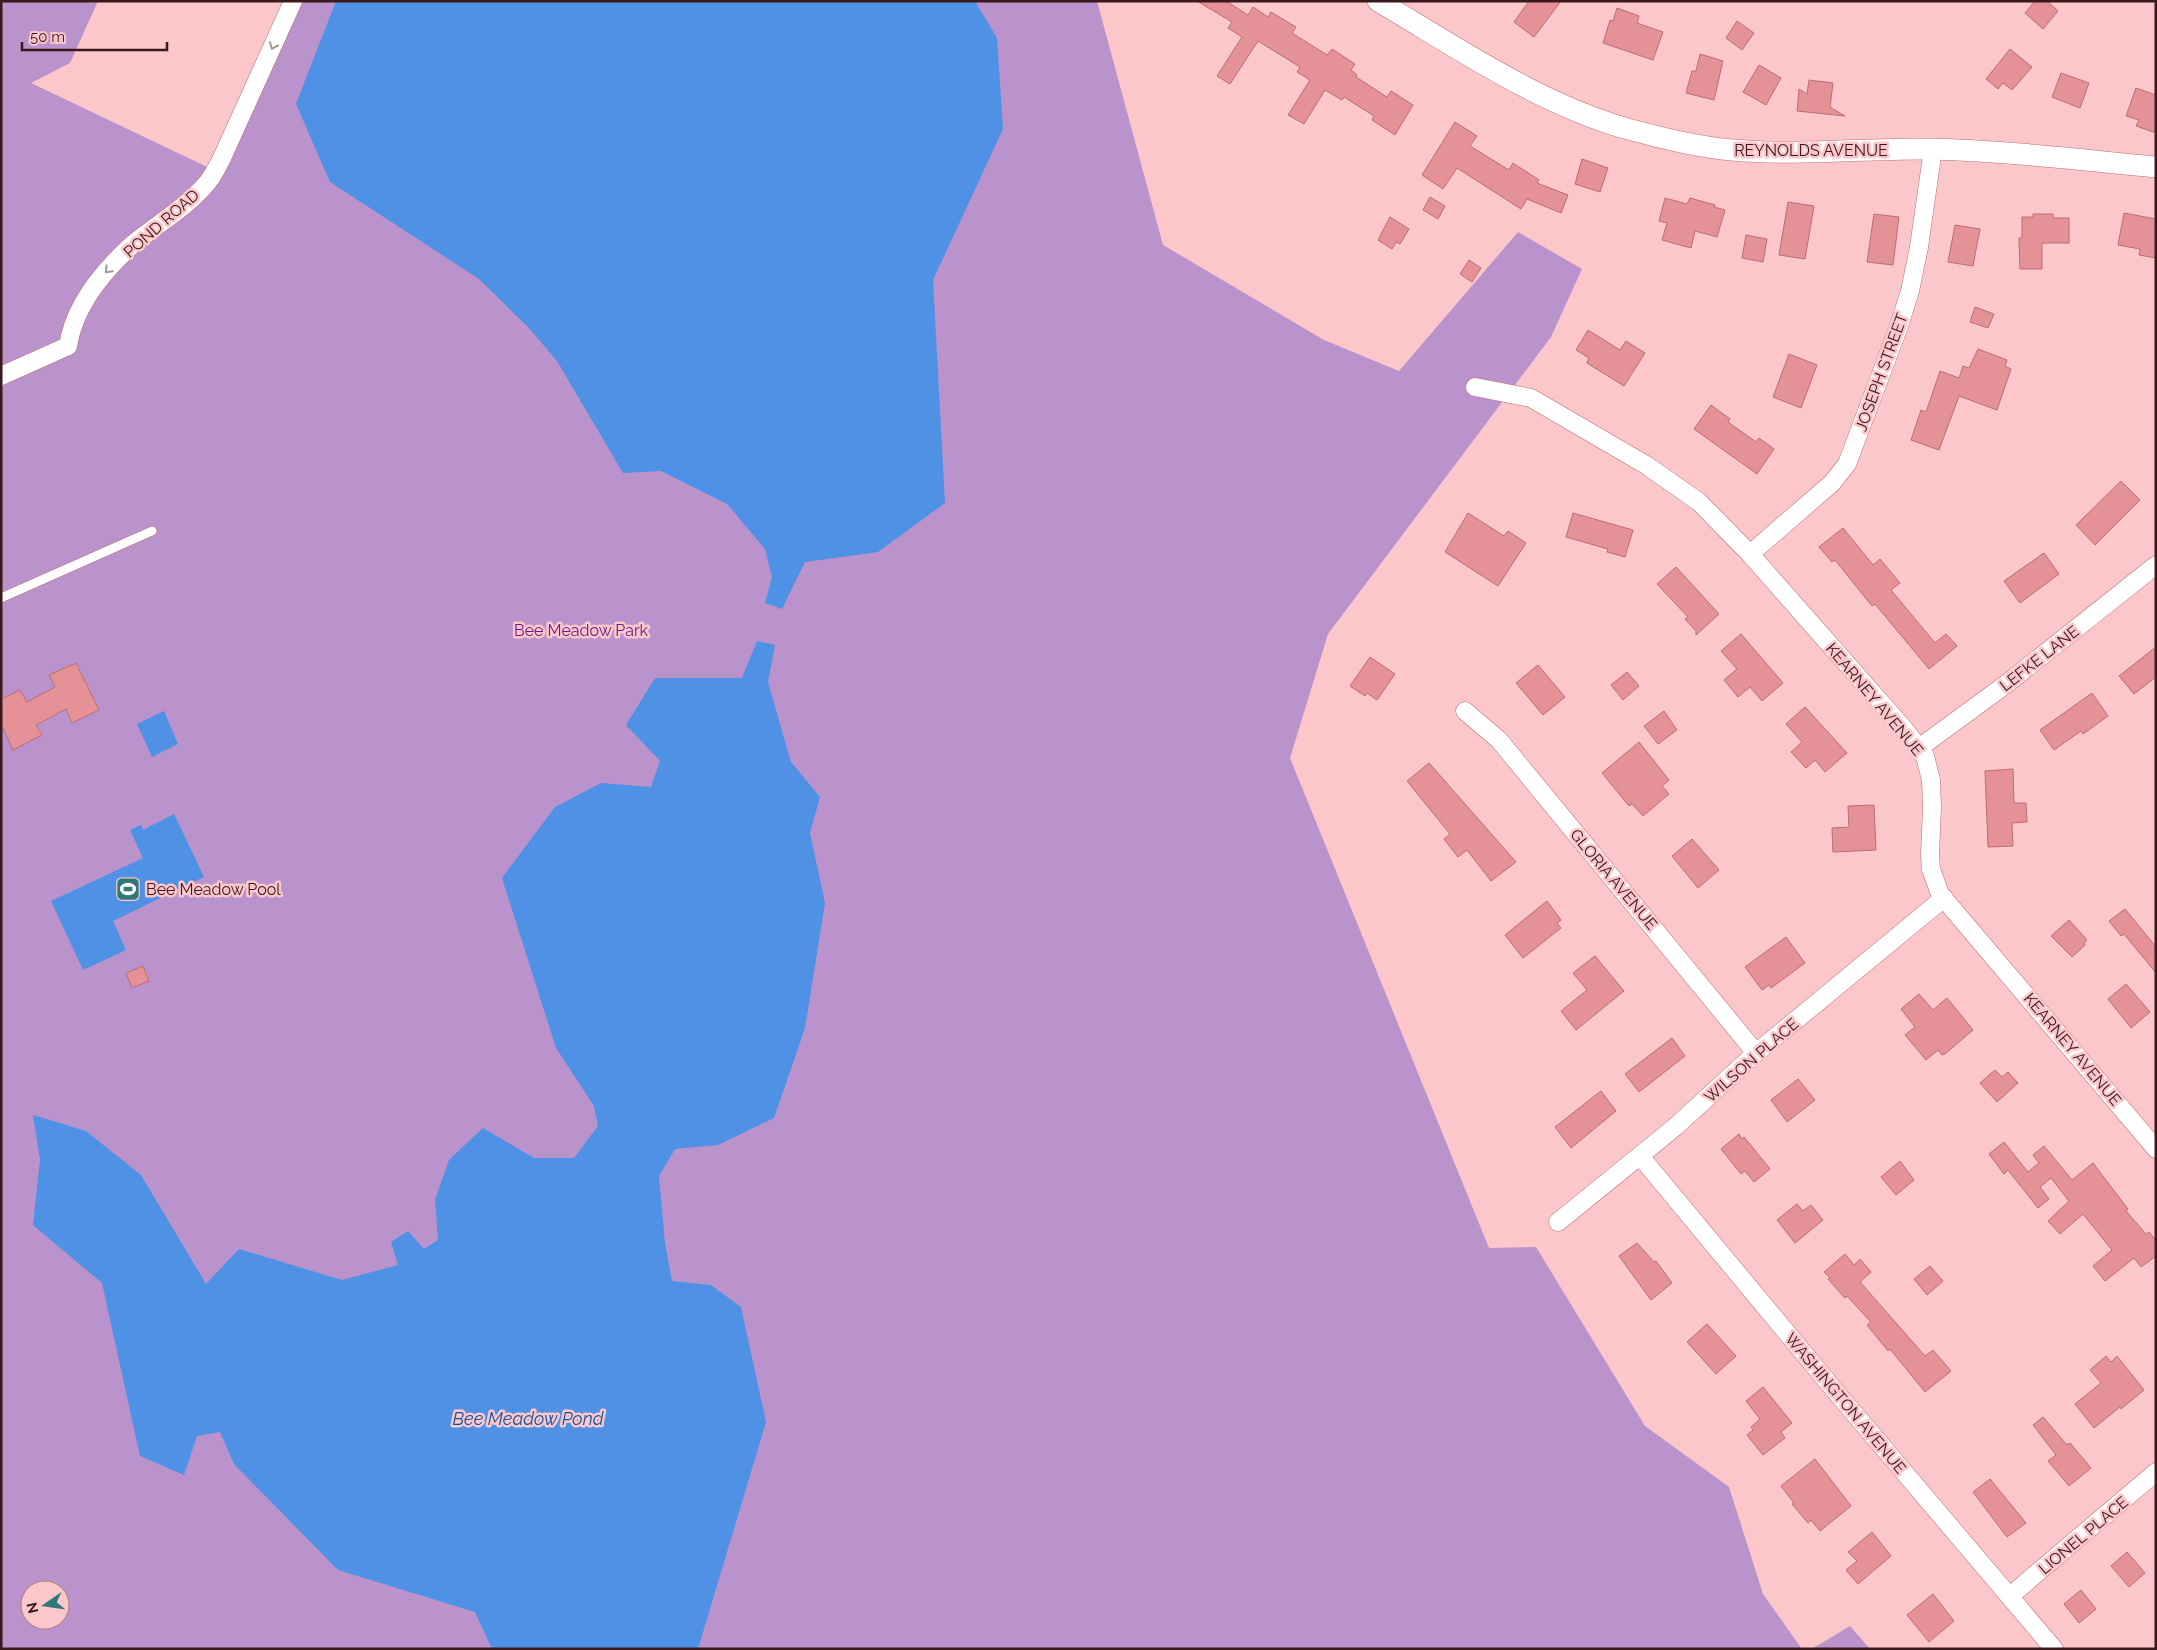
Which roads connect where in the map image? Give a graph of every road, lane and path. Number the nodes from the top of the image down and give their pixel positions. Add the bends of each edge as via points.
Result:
1 (292, 1) edge
2 (1378, 1) edge
3 (1933, 149) junction
4 (2156, 167) edge
5 (1, 376) edge
6 (1475, 387) dead end
7 (152, 531) dead end
8 (1750, 554) junction
9 (2156, 565) edge
10 (1, 598) edge
11 (1465, 711) dead end
12 (1919, 748) junction
13 (1944, 898) junction
14 (1756, 1053) junction
15 (2156, 1149) edge
16 (1640, 1156) junction
17 (1558, 1222) dead end
18 (2156, 1472) edge
19 (2010, 1596) junction
20 (2054, 1649) edge

1 -> 5 street, POND ROAD via 221,160 208,182 133,245 98,280 70,328 68,346
2 - 3 street, REYNOLDS AVENUE via 1529,88 1627,129 1731,150 1785,153
3 - 4 street, REYNOLDS AVENUE
3 - 8 street, JOSEPH STREET via 1910,291 1847,464 1832,483
6 - 8 street, KEARNEY AVENUE via 1531,398 1646,465 1699,502
7 - 10 lane
8 - 12 street, KEARNEY AVENUE
9 - 12 street, LEFKE LANE
11 - 14 street, GLORIA AVENUE via 1499,740
12 - 13 street, KEARNEY AVENUE via 1925,756 1931,780 1931,869
13 - 14 street, WILSON PLACE
13 - 15 street, KEARNEY AVENUE
14 - 16 street, WILSON PLACE
16 - 17 street, WILSON PLACE
16 - 19 street, WASHINGTON AVENUE
18 - 19 street, LIONEL PLACE
19 - 20 street, WASHINGTON AVENUE

